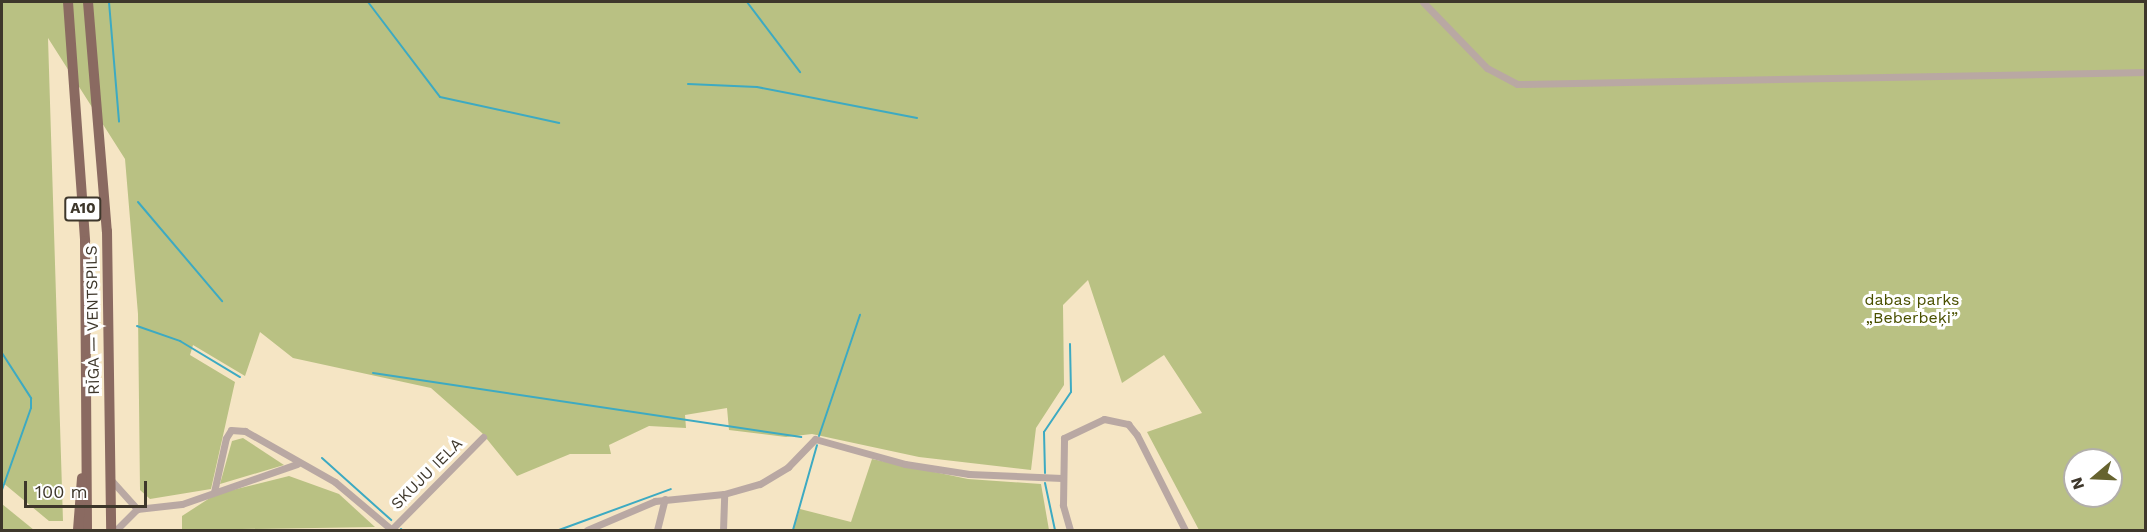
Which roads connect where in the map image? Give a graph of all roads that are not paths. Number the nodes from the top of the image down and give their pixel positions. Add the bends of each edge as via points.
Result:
1 (68, 2) edge
2 (88, 2) edge
3 (1423, 2) edge
4 (2145, 72) edge
5 (88, 418) junction
6 (483, 437) dead end
7 (297, 464) junction
8 (1062, 478) junction
9 (110, 479) junction
10 (214, 492) junction
11 (724, 494) junction
12 (665, 499) junction
13 (137, 509) junction
14 (391, 530) edge
15 (78, 531) edge
16 (87, 531) edge
17 (111, 531) edge
18 (116, 531) edge
19 (587, 531) edge
20 (657, 531) edge
21 (723, 531) edge
22 (1070, 531) edge
23 (1185, 531) edge

1 - 5 highway, RĪGA — VENTSPILS / A10 via 85,241
2 - 9 highway, RĪGA — VENTSPILS / A10 via 107,231
3 - 4 street via 1487,68 1517,84
5 - 15 highway
5 - 16 highway, RĪGA — VENTSPILS / A10
6 - 14 street, SKUJU IELA
7 - 10 street
7 - 10 street via 265,441 231,430
7 - 14 street via 335,482
8 - 11 street via 979,475 905,464 815,439 772,479
8 - 22 street
8 - 23 street via 1068,432 1104,419 1118,420 1137,435
9 - 13 street via 120,496
9 - 17 highway, RĪGA — VENTSPILS / A10
10 - 13 street via 182,504
11 - 12 street
11 - 21 street
12 - 19 street
12 - 20 street
13 - 18 street

